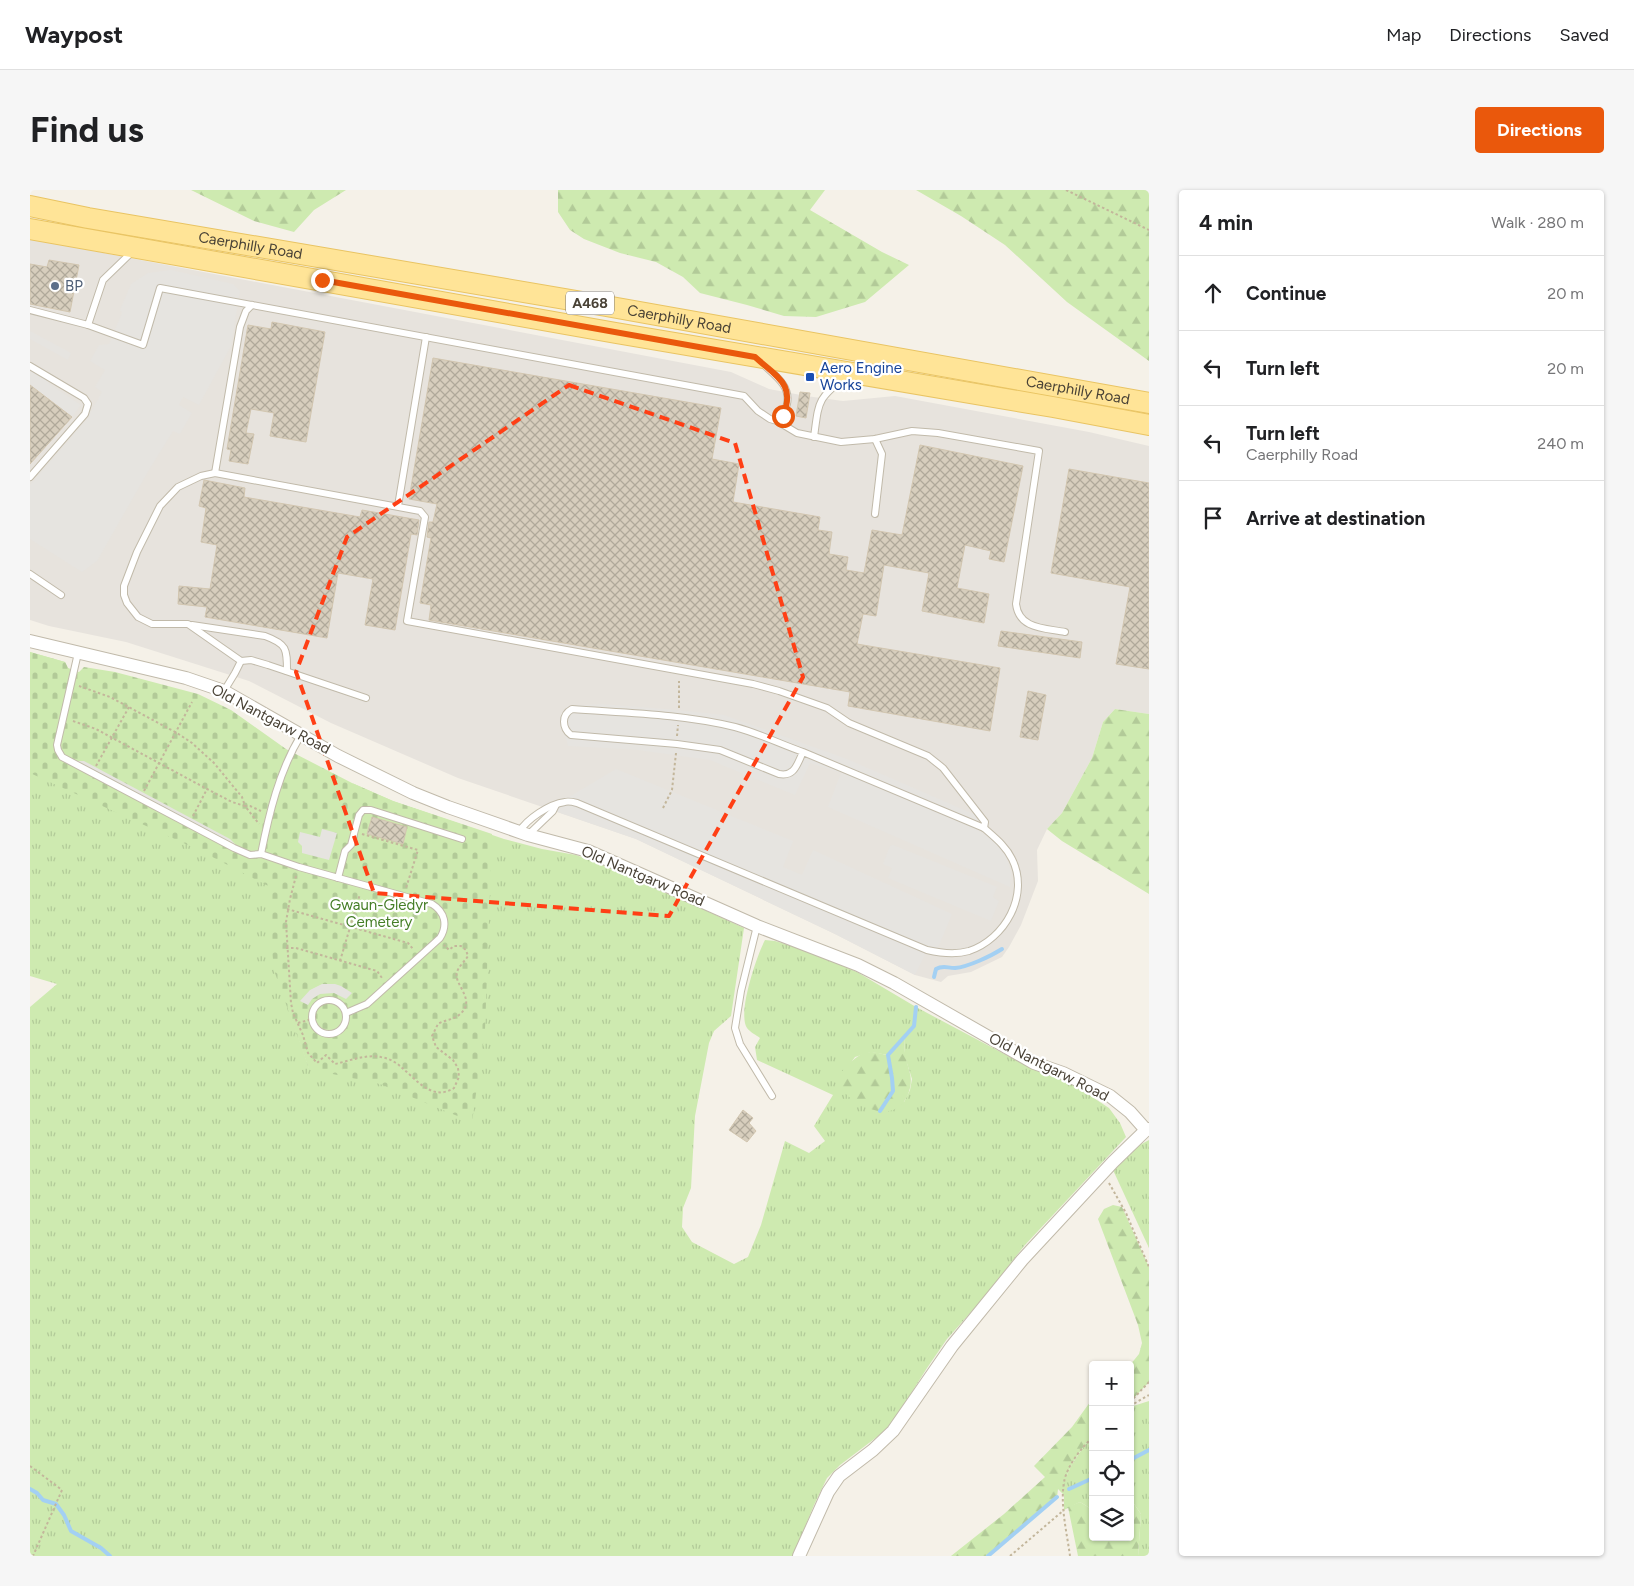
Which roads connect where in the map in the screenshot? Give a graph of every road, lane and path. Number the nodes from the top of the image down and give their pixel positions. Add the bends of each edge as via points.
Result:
1 (1066, 190) edge
2 (30, 206) edge
3 (30, 229) edge
4 (1149, 230) edge
5 (136, 248) junction
6 (252, 305) junction
7 (30, 310) edge
8 (88, 325) junction
9 (426, 337) junction
10 (755, 357) junction
11 (30, 366) edge
12 (849, 374) junction
13 (1149, 403) edge
14 (777, 421) junction
15 (1149, 425) edge
16 (814, 437) junction
17 (875, 438) junction
18 (214, 472) junction
19 (30, 477) edge
20 (398, 506) junction
21 (875, 514) dead end
22 (30, 574) edge
23 (61, 595) dead end
24 (188, 624) junction
25 (1065, 632) dead end
26 (30, 641) edge
27 (78, 653) junction
28 (241, 661) junction
29 (288, 671) junction
30 (70, 684) junction
31 (224, 691) junction
32 (366, 698) dead end
33 (192, 702) dead end
34 (129, 706) junction
35 (62, 719) junction
36 (177, 733) junction
37 (301, 735) junction
38 (112, 737) junction
39 (803, 752) junction
40 (160, 764) junction
41 (92, 774) junction
42 (207, 789) junction
43 (140, 799) junction
44 (556, 805) junction
45 (245, 806) junction
46 (270, 814) junction
47 (188, 825) junction
48 (261, 828) dead end
49 (984, 828) junction
50 (360, 834) dead end
51 (524, 834) junction
52 (462, 839) dead end
53 (261, 854) junction
54 (297, 873) dead end
55 (338, 878) junction
56 (406, 888) dead end
57 (361, 891) dead end
58 (288, 909) junction
59 (757, 926) junction
60 (350, 927) junction
61 (445, 946) dead end
62 (286, 948) junction
63 (420, 957) junction
64 (340, 961) junction
65 (389, 985) junction
66 (346, 1013) junction
67 (312, 1019) junction
68 (298, 1023) junction
69 (772, 1096) dead end
70 (1147, 1130) edge
71 (1103, 1173) junction
72 (1149, 1266) edge
73 (1149, 1382) edge
74 (1149, 1396) edge
75 (1134, 1398) edge
76 (1134, 1404) edge
77 (1089, 1440) edge
78 (30, 1466) edge
79 (1064, 1510) junction
80 (33, 1556) edge
81 (800, 1556) edge
82 (1010, 1556) edge
83 (1070, 1556) edge

1 - 4 path
2 - 13 main road, Caerphilly Road / A468
3 - 5 main road, Caerphilly Road / A468
5 - 8 lane via 103,280
5 - 10 main road, Caerphilly Road / A468
6 - 8 lane via 160,288 144,345
6 - 9 lane
6 - 18 lane via 240,327
7 - 8 lane
9 - 14 lane via 744,396 758,411
9 - 20 lane
10 - 12 main road, Caerphilly Road / A468
10 - 14 lane via 781,381 788,393 783,416
11 - 19 lane via 84,398 88,404 85,414
12 - 15 main road, Caerphilly Road / A468
12 - 16 lane via 820,400
14 - 16 lane via 797,433
16 - 17 lane via 841,442
17 - 21 lane via 882,454
17 - 25 lane via 912,431 938,433 1039,451 1017,612 1029,625
18 - 20 lane
18 - 24 lane via 178,487 160,506 124,586 127,603 138,617 152,624
20 - 49 lane via 420,511 425,517 407,621 754,684 827,708 849,723 928,756 943,768 973,804 985,822
22 - 23 lane
24 - 28 lane
24 - 29 lane via 274,639 287,653
26 - 27 street, Old Nantgarw Road
27 - 30 lane
27 - 31 street, Old Nantgarw Road via 186,678
28 - 29 lane via 251,660
28 - 31 lane
29 - 32 lane
30 - 34 path
30 - 35 lane
31 - 37 street, Old Nantgarw Road
33 - 36 path
34 - 36 path
34 - 38 path
35 - 38 path
35 - 41 lane via 57,745 60,754
36 - 40 path
36 - 45 path via 214,763 242,797
37 - 46 lane via 286,761
37 - 51 street, Old Nantgarw Road via 413,792
38 - 40 path
38 - 41 path
39 - 39 lane via 720,724 572,709 565,715 564,726 571,735 720,750 779,774 791,773
39 - 49 lane
40 - 42 path
40 - 43 path
41 - 43 lane
42 - 45 path
42 - 47 path
43 - 47 lane
44 - 49 lane via 577,803 927,950 952,953 967,952 990,940 1009,918 1016,900 1017,883 1012,859 997,838
44 - 51 lane
44 - 51 lane via 523,826
45 - 46 path
45 - 48 path
46 - 53 lane
47 - 53 lane via 250,855
50 - 56 path via 418,850
51 - 59 street, Old Nantgarw Road via 588,851
52 - 55 lane via 363,810
53 - 55 lane
54 - 58 path
55 - 63 lane via 436,906 445,921 443,933
57 - 60 path
58 - 60 path
58 - 62 path
59 - 69 lane via 735,1028 740,1044
59 - 70 street, Old Nantgarw Road via 858,965 1034,1062 1063,1072 1110,1096
60 - 63 path via 408,943
60 - 64 path
61 - 68 path via 449,950 461,946 468,956 457,973 466,996 465,1006 458,1015 438,1024 432,1036 436,1048 453,1060 458,1068 458,1081 451,1090 427,1089 400,1065 380,1057 335,1064 326,1055 317,1063 308,1053
62 - 64 path
62 - 68 path via 291,1003
63 - 65 lane
64 - 65 path via 377,971
65 - 66 lane via 367,1004
66 - 67 lane via 340,1004 325,1000 316,1006
66 - 67 lane via 343,1028 334,1034 318,1031
67 - 68 path
70 - 71 street
71 - 72 path via 1126,1213
71 - 81 street via 1022,1260 952,1346 893,1431 840,1476 828,1492
73 - 75 path
74 - 76 path
77 - 79 path via 1064,1482
78 - 80 path via 62,1490
79 - 82 path
79 - 83 path

